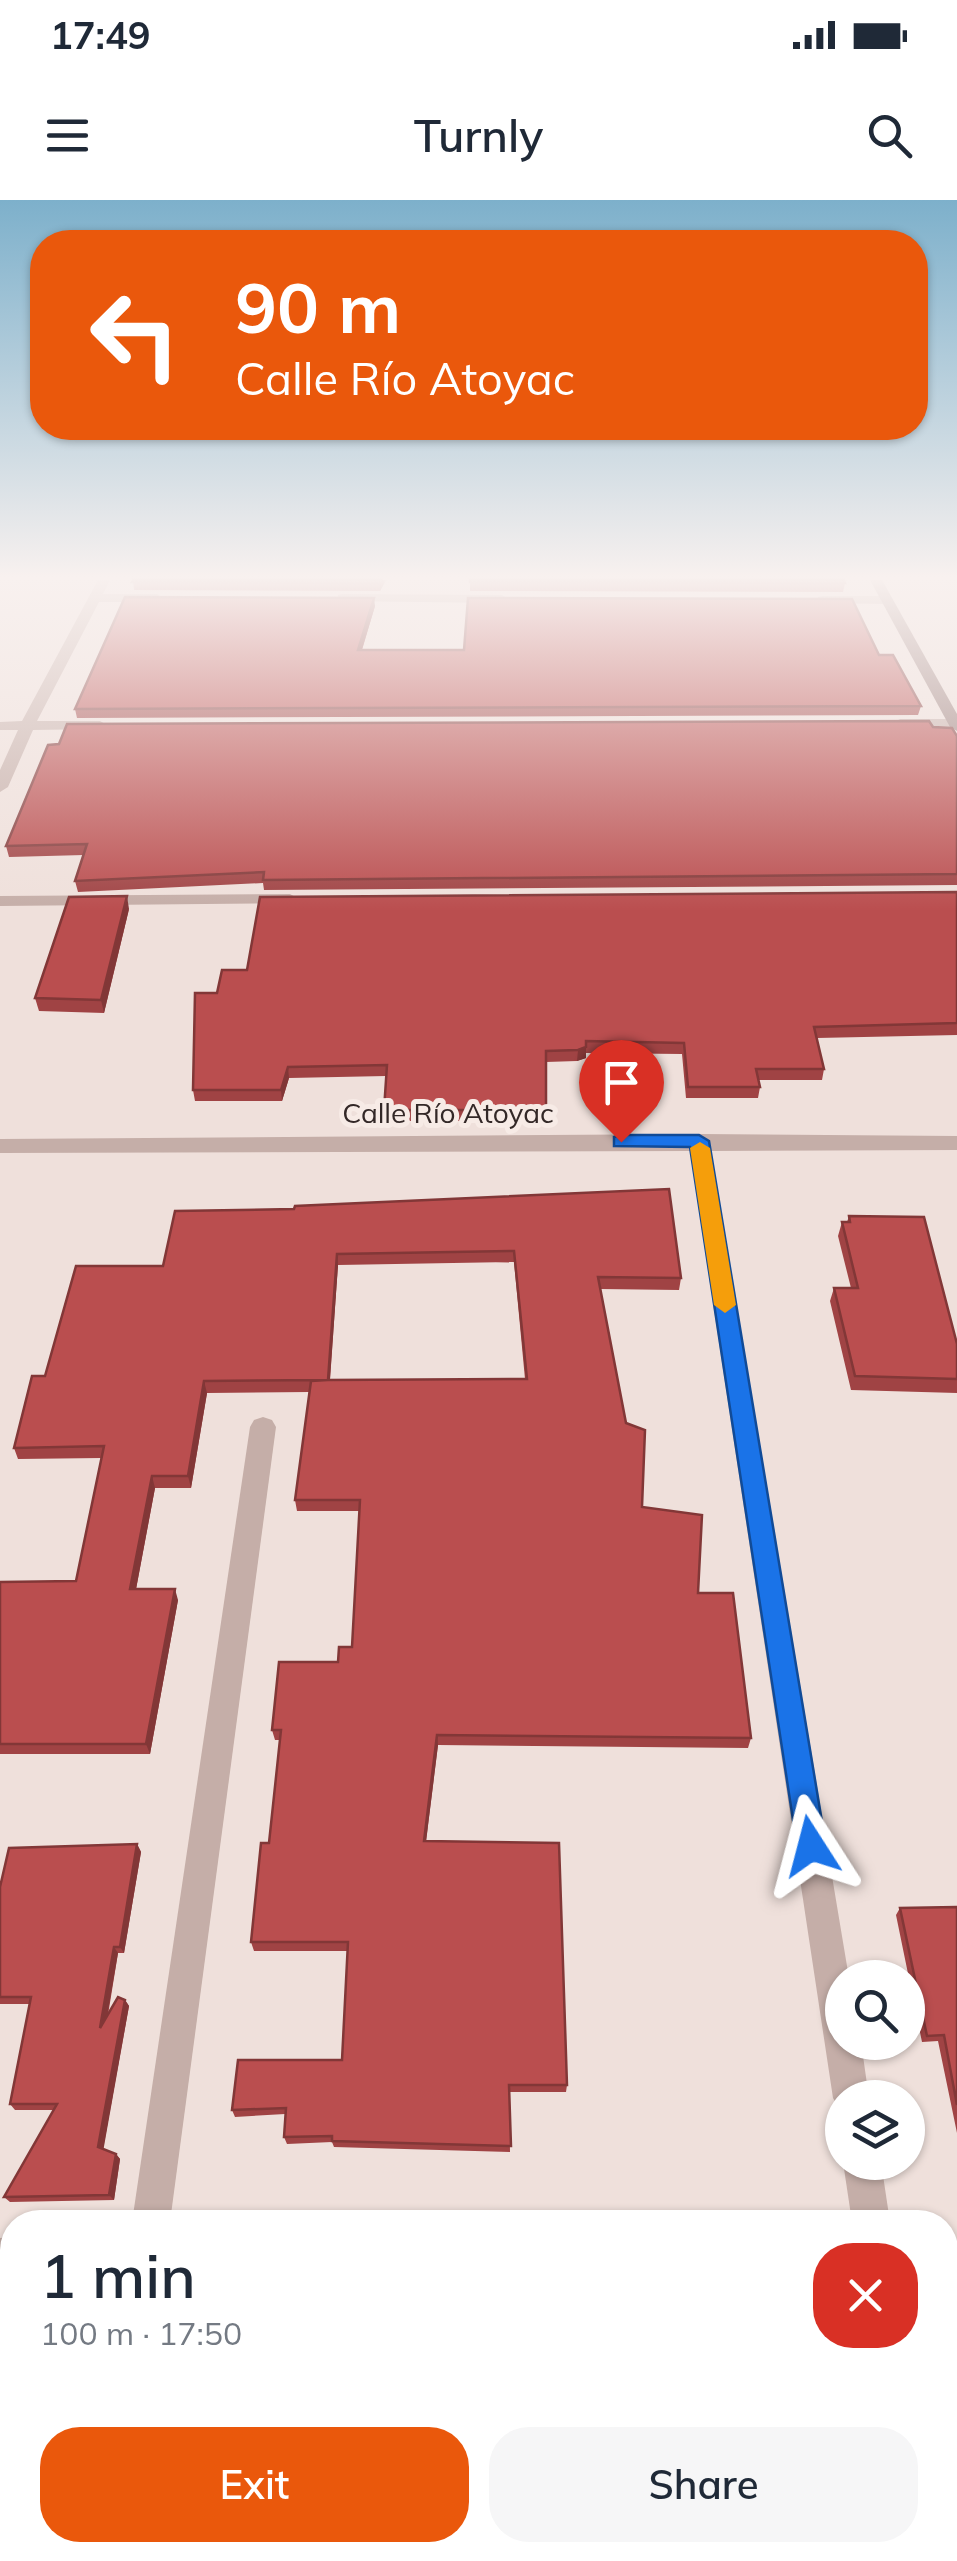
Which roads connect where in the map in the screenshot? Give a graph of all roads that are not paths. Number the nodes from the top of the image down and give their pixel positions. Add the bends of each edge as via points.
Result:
1 (46, 690) edge
2 (937, 690) edge
3 (876, 723) edge
4 (956, 724) edge
5 (125, 725) edge
6 (0, 726) edge
7 (26, 726) junction
8 (0, 788) edge
9 (319, 898) edge
10 (0, 901) edge
11 (699, 1141) junction
12 (957, 1143) edge
13 (0, 1146) edge
14 (263, 1427) dead end
15 (829, 1960) edge
16 (865, 2180) edge
17 (152, 2210) edge
18 (869, 2210) edge

1 - 7 street
2 - 4 street
3 - 4 street
5 - 7 street
6 - 7 street
7 - 8 street
9 - 10 street
11 - 12 street, Calle Río Atoyac
11 - 13 street, Calle Río Atoyac
11 - 15 street
14 - 17 street
16 - 18 street

